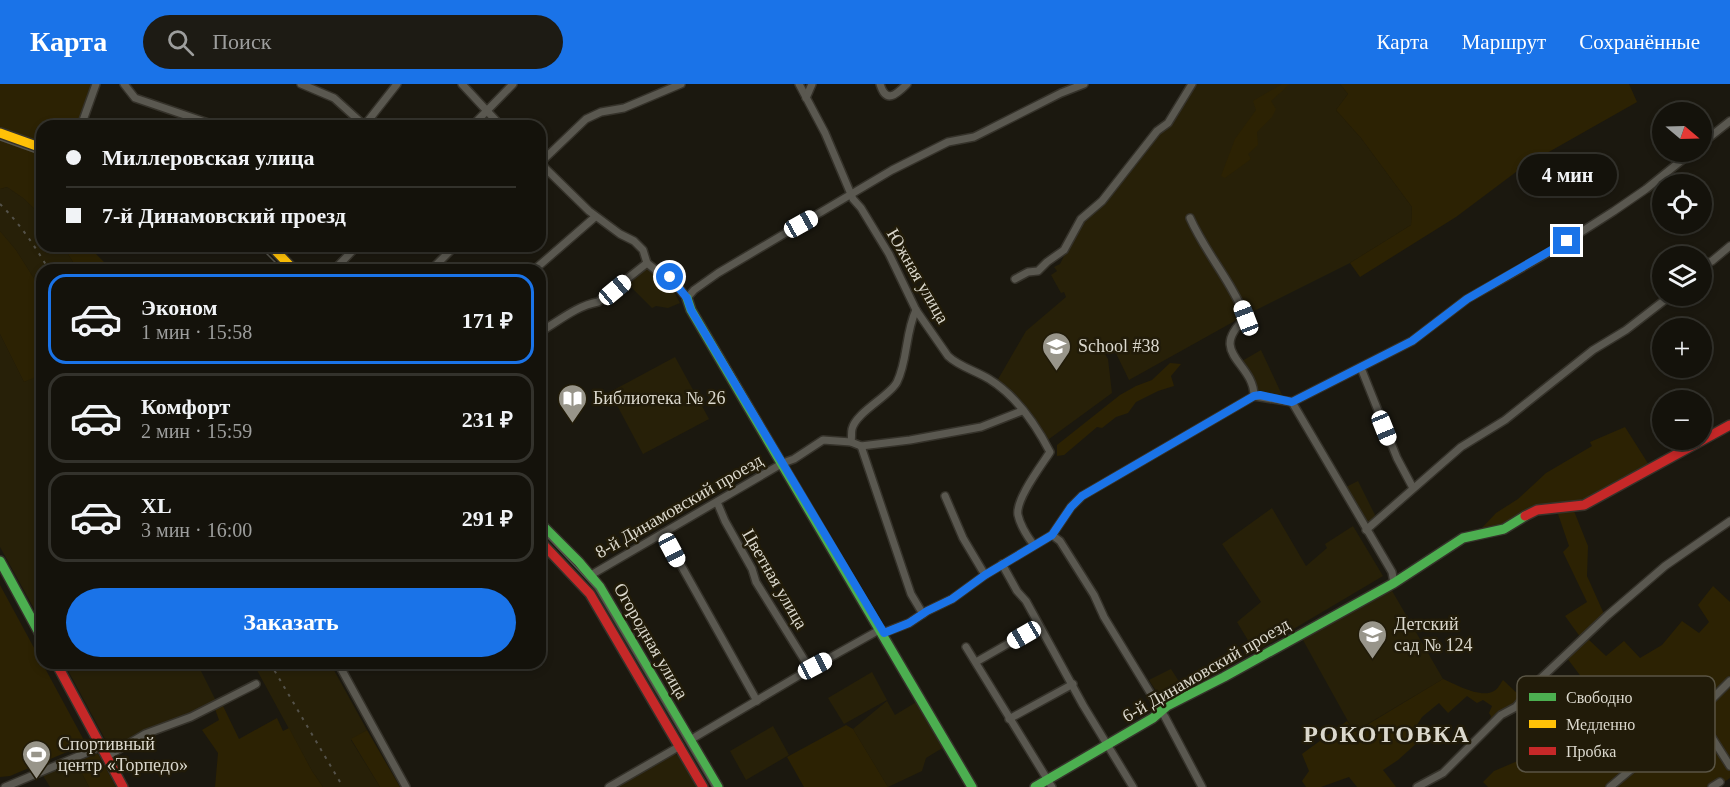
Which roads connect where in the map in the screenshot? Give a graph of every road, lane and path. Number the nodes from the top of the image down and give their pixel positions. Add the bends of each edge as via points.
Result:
1 (96, 84) edge
2 (124, 84) edge
3 (301, 84) edge
4 (397, 84) edge
5 (462, 84) edge
6 (513, 84) edge
7 (681, 84) edge
8 (799, 84) edge
9 (812, 84) edge
10 (880, 84) edge
11 (907, 84) edge
12 (1084, 84) edge
13 (1191, 84) edge
14 (806, 98) junction
15 (486, 111) junction
16 (83, 120) edge
17 (199, 120) edge
18 (358, 120) edge
19 (369, 120) edge
20 (478, 120) edge
21 (495, 120) edge
22 (1730, 121) edge
23 (0, 133) edge
24 (1712, 135) edge
25 (36, 146) edge
26 (546, 157) edge
27 (1680, 162) edge
28 (546, 169) edge
29 (851, 195) junction
30 (596, 217) junction
31 (1190, 218) dead end
32 (1730, 246) edge
33 (277, 252) edge
34 (351, 252) edge
35 (449, 252) edge
36 (1712, 261) edge
37 (647, 263) junction
38 (288, 264) edge
39 (340, 264) edge
40 (437, 264) edge
41 (541, 264) edge
42 (1015, 279) dead end
43 (687, 298) junction
44 (1657, 306) edge
45 (916, 310) junction
46 (546, 328) edge
47 (1361, 368) junction
48 (1254, 396) junction
49 (1292, 402) junction
50 (1022, 411) junction
51 (1730, 425) edge
52 (851, 442) junction
53 (861, 446) junction
54 (783, 463) junction
55 (1413, 488) junction
56 (945, 496) dead end
57 (717, 502) junction
58 (1730, 521) edge
59 (546, 529) edge
60 (1366, 530) junction
61 (663, 533) junction
62 (1052, 535) junction
63 (1033, 544) junction
64 (546, 548) edge
65 (0, 561) edge
66 (1002, 564) junction
67 (591, 575) junction
68 (985, 575) junction
69 (1394, 583) junction
70 (923, 614) junction
71 (1039, 626) junction
72 (36, 627) edge
73 (882, 631) junction
74 (966, 646) dead end
75 (976, 662) junction
76 (59, 669) edge
77 (341, 669) edge
78 (810, 669) junction
79 (1543, 676) edge
80 (1730, 681) edge
81 (256, 684) dead end
82 (1073, 684) junction
83 (1715, 696) edge
84 (757, 701) junction
85 (1517, 706) edge
86 (1161, 711) junction
87 (1010, 719) junction
88 (690, 740) junction
89 (1715, 742) edge
90 (1107, 744) junction
91 (680, 746) junction
92 (100, 747) junction
93 (106, 757) junction
94 (1730, 766) edge
95 (1628, 772) edge
96 (1720, 782) dead end
97 (1049, 784) edge
98 (1430, 784) edge
99 (4, 787) edge
100 (123, 787) edge
101 (406, 787) edge
102 (609, 787) edge
103 (703, 787) edge
104 (718, 787) edge
105 (972, 787) edge
106 (1035, 787) edge
107 (1133, 787) edge
108 (1202, 787) edge
109 (1417, 787) edge
110 (1610, 787) edge
111 (1712, 787) edge

1 - 16 street
2 - 17 street via 135,98
3 - 18 street via 334,98
4 - 19 street
5 - 15 street
6 - 15 street
7 - 26 street via 586,119
8 - 14 street, Южная улица
9 - 14 street
10 - 11 street via 886,96
12 - 29 street via 974,137 948,142
13 - 42 street via 1168,123 1157,131 1102,201 1081,219 1064,250 1038,271
14 - 29 street, Южная улица
15 - 20 street
15 - 21 street
22 - 24 street
23 - 25 street
27 - 47 street via 1614,211 1467,299 1412,341
28 - 30 street
29 - 43 street via 716,274
29 - 45 street, Южная улица via 889,254
30 - 37 street via 634,241 643,250
30 - 41 street
31 - 48 street via 1231,285 1246,318 1230,336 1230,346 1251,382
32 - 36 street
33 - 38 street
34 - 39 street
35 - 40 street
37 - 43 street via 670,277
37 - 46 street via 598,302 565,315
43 - 54 street
44 - 55 street via 1593,350 1505,420 1461,447
45 - 50 street, Южная улица via 952,360 996,383
45 - 52 street via 896,384 852,427
47 - 49 street
47 - 55 street
48 - 49 street
48 - 62 street via 1082,496
49 - 60 street
50 - 53 street, 8-й Динамовский проезд via 981,427
50 - 63 street, Южная улица via 1050,452 1018,508 1018,516
51 - 69 street, 6-й Динамовский проезд via 1584,505 1533,511 1504,529 1463,538
52 - 53 street, 8-й Динамовский проезд
52 - 54 street, 8-й Динамовский проезд via 823,440
53 - 70 street via 911,594
54 - 57 street, 8-й Динамовский проезд
54 - 73 street
55 - 60 street
56 - 68 street
57 - 61 street, 8-й Динамовский проезд
57 - 78 street, Цветная улица via 756,582
58 - 79 street via 1665,566
59 - 67 street, Огородная улица
60 - 69 street via 1392,572
61 - 67 street, 8-й Динамовский проезд
61 - 84 street
62 - 63 street
62 - 86 street via 1060,541 1094,595
63 - 66 street
64 - 91 street, Огородная улица via 590,594
65 - 72 street
66 - 68 street
66 - 71 street
67 - 88 street, Огородная улица
68 - 70 street
69 - 86 street, 6-й Динамовский проезд
70 - 73 street
71 - 75 street
71 - 82 street
73 - 78 street
73 - 105 street
74 - 75 street
75 - 87 street
76 - 92 street
77 - 101 street
78 - 84 street
80 - 83 street
81 - 93 street via 191,717 145,734
82 - 87 street
82 - 90 street
84 - 88 street
85 - 98 street via 1501,715
86 - 90 street, 6-й Динамовский проезд
86 - 108 street
87 - 97 street
88 - 104 street, Огородная улица
89 - 94 street
90 - 97 street, 6-й Динамовский проезд
90 - 107 street
91 - 102 street
91 - 103 street, Огородная улица
92 - 93 street
92 - 99 street
93 - 100 street
95 - 110 street
96 - 111 street
97 - 106 street, 6-й Динамовский проезд
98 - 109 street

